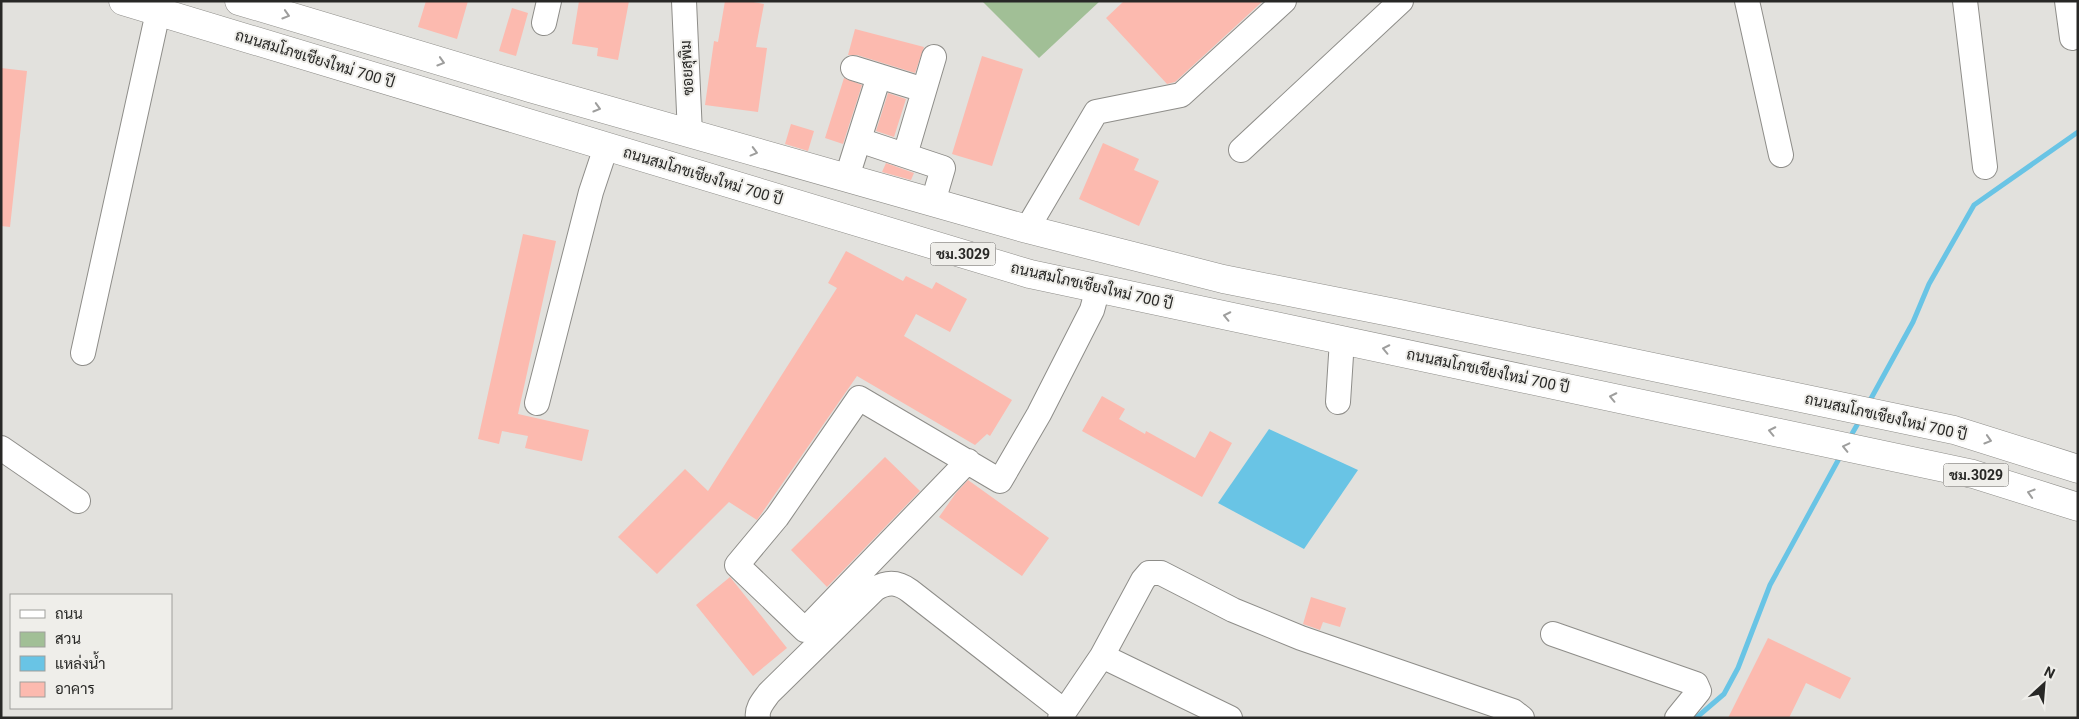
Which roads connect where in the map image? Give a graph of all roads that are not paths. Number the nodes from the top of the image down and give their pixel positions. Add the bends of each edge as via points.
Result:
1 (123, 1) edge
2 (239, 1) edge
3 (684, 1) edge
4 (1284, 1) edge
5 (1401, 1) edge
6 (1747, 1) edge
7 (1965, 1) edge
8 (2067, 1) edge
9 (158, 12) junction
10 (2072, 38) dead end
11 (934, 57) dead end
12 (853, 68) dead end
13 (879, 76) junction
14 (924, 90) junction
15 (690, 134) junction
16 (859, 140) junction
17 (606, 147) junction
18 (1241, 150) dead end
19 (905, 155) junction
20 (1781, 155) dead end
21 (1985, 167) dead end
22 (847, 177) junction
23 (933, 202) junction
24 (1027, 229) junction
25 (1098, 288) junction
26 (1342, 340) junction
27 (83, 353) dead end
28 (1338, 402) dead end
29 (537, 404) dead end
30 (1, 448) edge
31 (968, 461) junction
32 (2078, 469) edge
33 (78, 501) dead end
34 (2078, 507) edge
35 (1553, 634) dead end
36 (1102, 656) junction
37 (1062, 715) edge
38 (758, 718) edge
39 (1230, 718) edge
40 (1522, 718) edge
41 (1677, 718) edge

1 - 9 main road, ถนนสมโภชเชียงใหม่ 700 ปี / ชม.3029
2 -> 15 main road, ถนนสมโภชเชียงใหม่ 700 ปี / ชม.3029
3 - 15 street, ซอยสุพิม
4 - 24 street via 1181,95 1096,112
5 - 18 street
6 - 20 street
7 - 21 street
8 - 10 street
9 - 17 main road, ถนนสมโภชเชียงใหม่ 700 ปี / ชม.3029
9 - 27 street
11 - 14 street
12 - 13 street
13 - 14 street
13 - 16 street
14 - 19 street
15 -> 22 main road, ถนนสมโภชเชียงใหม่ 700 ปี / ชม.3029
16 - 19 street
16 - 22 street
17 - 25 main road, ถนนสมโภชเชียงใหม่ 700 ปี / ชม.3029 via 1030,274
17 - 29 street via 591,192
19 - 23 street via 943,168
22 - 23 main road, ถนนสมโภชเชียงใหม่ 700 ปี / ชม.3029
23 - 24 main road, ถนนสมโภชเชียงใหม่ 700 ปี / ชม.3029
24 -> 32 main road, ถนนสมโภชเชียงใหม่ 700 ปี / ชม.3029 via 1223,279 1954,430
26 -> 25 main road, ถนนสมโภชเชียงใหม่ 700 ปี / ชม.3029
25 - 31 street via 1092,310 1079,336 1000,480
26 - 28 street
34 -> 26 main road, ถนนสมโภชเชียงใหม่ 700 ปี / ชม.3029 via 1972,474
30 - 33 street
31 - 31 street via 859,398 777,516 737,565 805,630
35 - 41 street via 1696,684 1699,691
36 - 37 street
36 - 39 street
36 - 40 street via 1143,580 1149,573 1161,573 1233,610 1301,638 1513,711
37 - 38 street via 910,591 894,583 875,589 769,693 760,705

